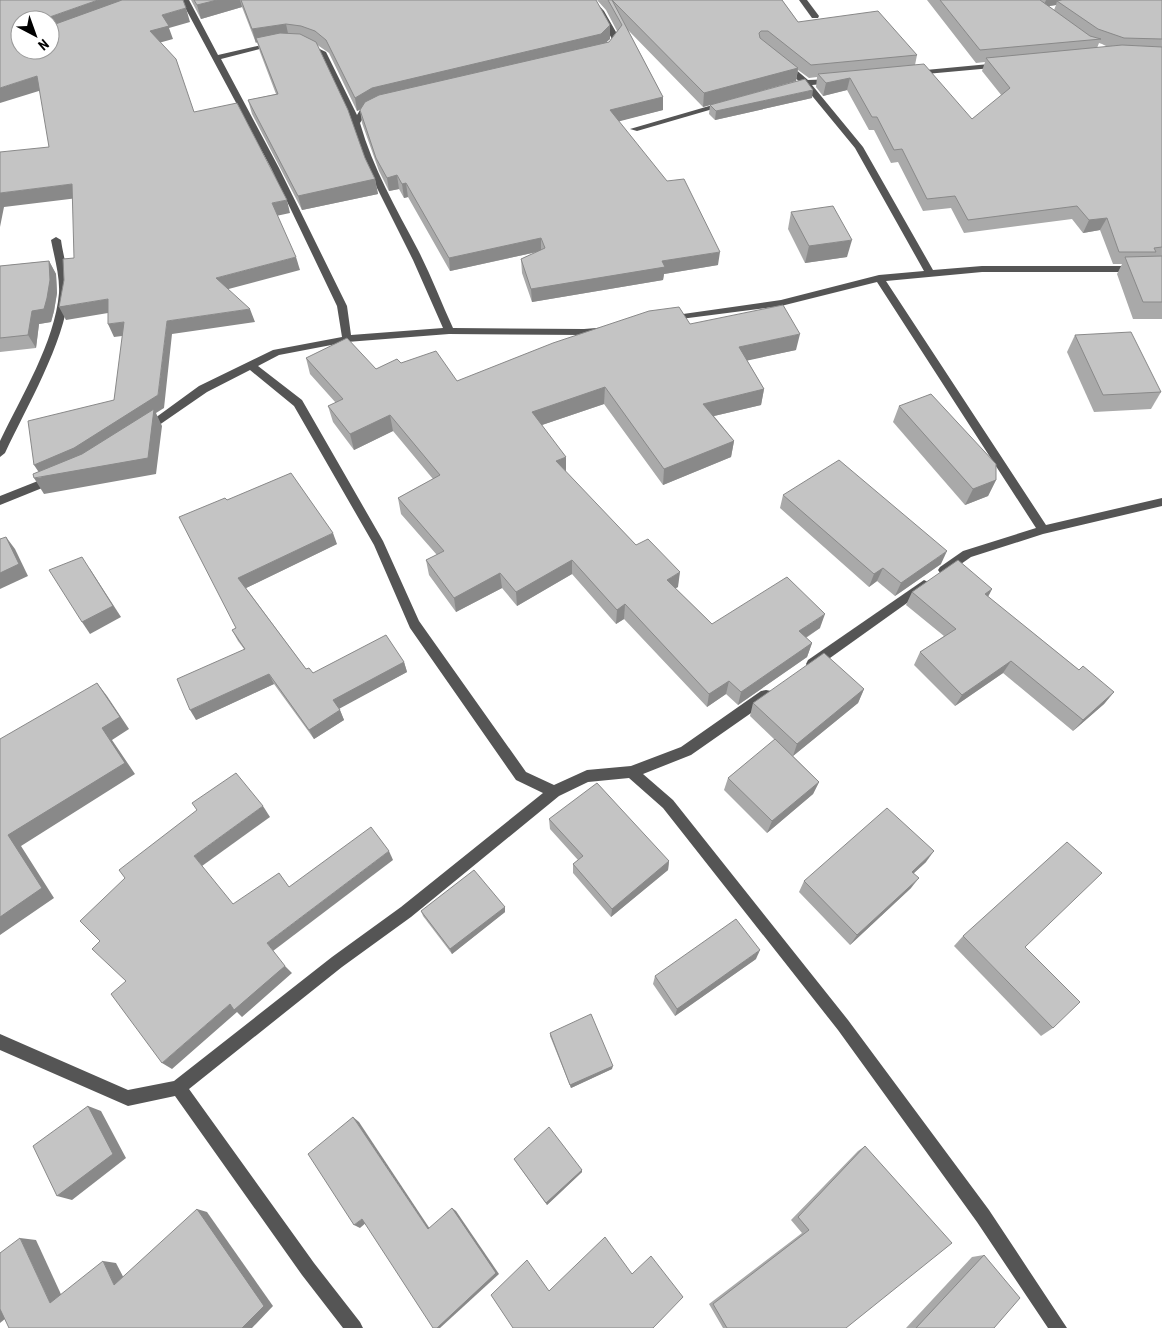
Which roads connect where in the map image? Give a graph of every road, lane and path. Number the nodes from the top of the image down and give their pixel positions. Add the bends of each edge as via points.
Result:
1 (185, 0) edge
2 (590, 0) edge
3 (803, 0) edge
4 (815, 16) dead end
5 (598, 52) edge
6 (216, 58) junction
7 (777, 59) edge
8 (1010, 64) edge
9 (903, 74) edge
10 (845, 80) edge
11 (806, 83) junction
12 (778, 91) edge
13 (739, 101) edge
14 (388, 102) edge
15 (356, 123) junction
16 (634, 128) dead end
17 (56, 240) dead end
18 (1162, 267) edge
19 (930, 274) junction
20 (879, 278) junction
21 (663, 320) edge
22 (614, 328) edge
23 (449, 331) junction
24 (347, 339) junction
25 (251, 365) junction
26 (133, 437) edge
27 (0, 454) edge
28 (59, 476) edge
29 (0, 501) edge
30 (1162, 502) edge
31 (1043, 530) junction
32 (800, 672) edge
33 (776, 689) edge
34 (630, 772) junction
35 (554, 792) junction
36 (0, 1042) edge
37 (178, 1088) junction
38 (354, 1328) edge
39 (1058, 1328) edge

1 - 6 street
2 - 5 street via 616,39 605,51
3 - 4 street
6 - 15 street via 289,43 301,42 314,47 323,54
6 - 24 street via 276,168 342,306
7 - 11 street
8 - 9 street
10 - 11 street
11 - 12 street
11 - 19 street via 859,147
13 - 16 street
14 - 15 street via 363,112
15 - 23 street via 360,140 388,203
17 - 27 street via 64,291 60,316
18 - 19 street via 982,269
19 - 20 street
20 - 21 street via 781,303
20 - 31 street
22 - 23 street via 584,332
23 - 24 street
24 - 25 street via 277,352
25 - 26 street via 203,389
25 - 35 street via 298,402 379,544 414,624 521,776
28 - 29 street
30 - 31 street
31 - 32 street via 967,554
33 - 34 street via 686,751
34 - 35 street via 587,776
34 - 39 street via 668,804 843,1025 983,1216
35 - 37 street via 406,912 337,962
36 - 37 street via 128,1098
37 - 38 street via 211,1129 322,1290

